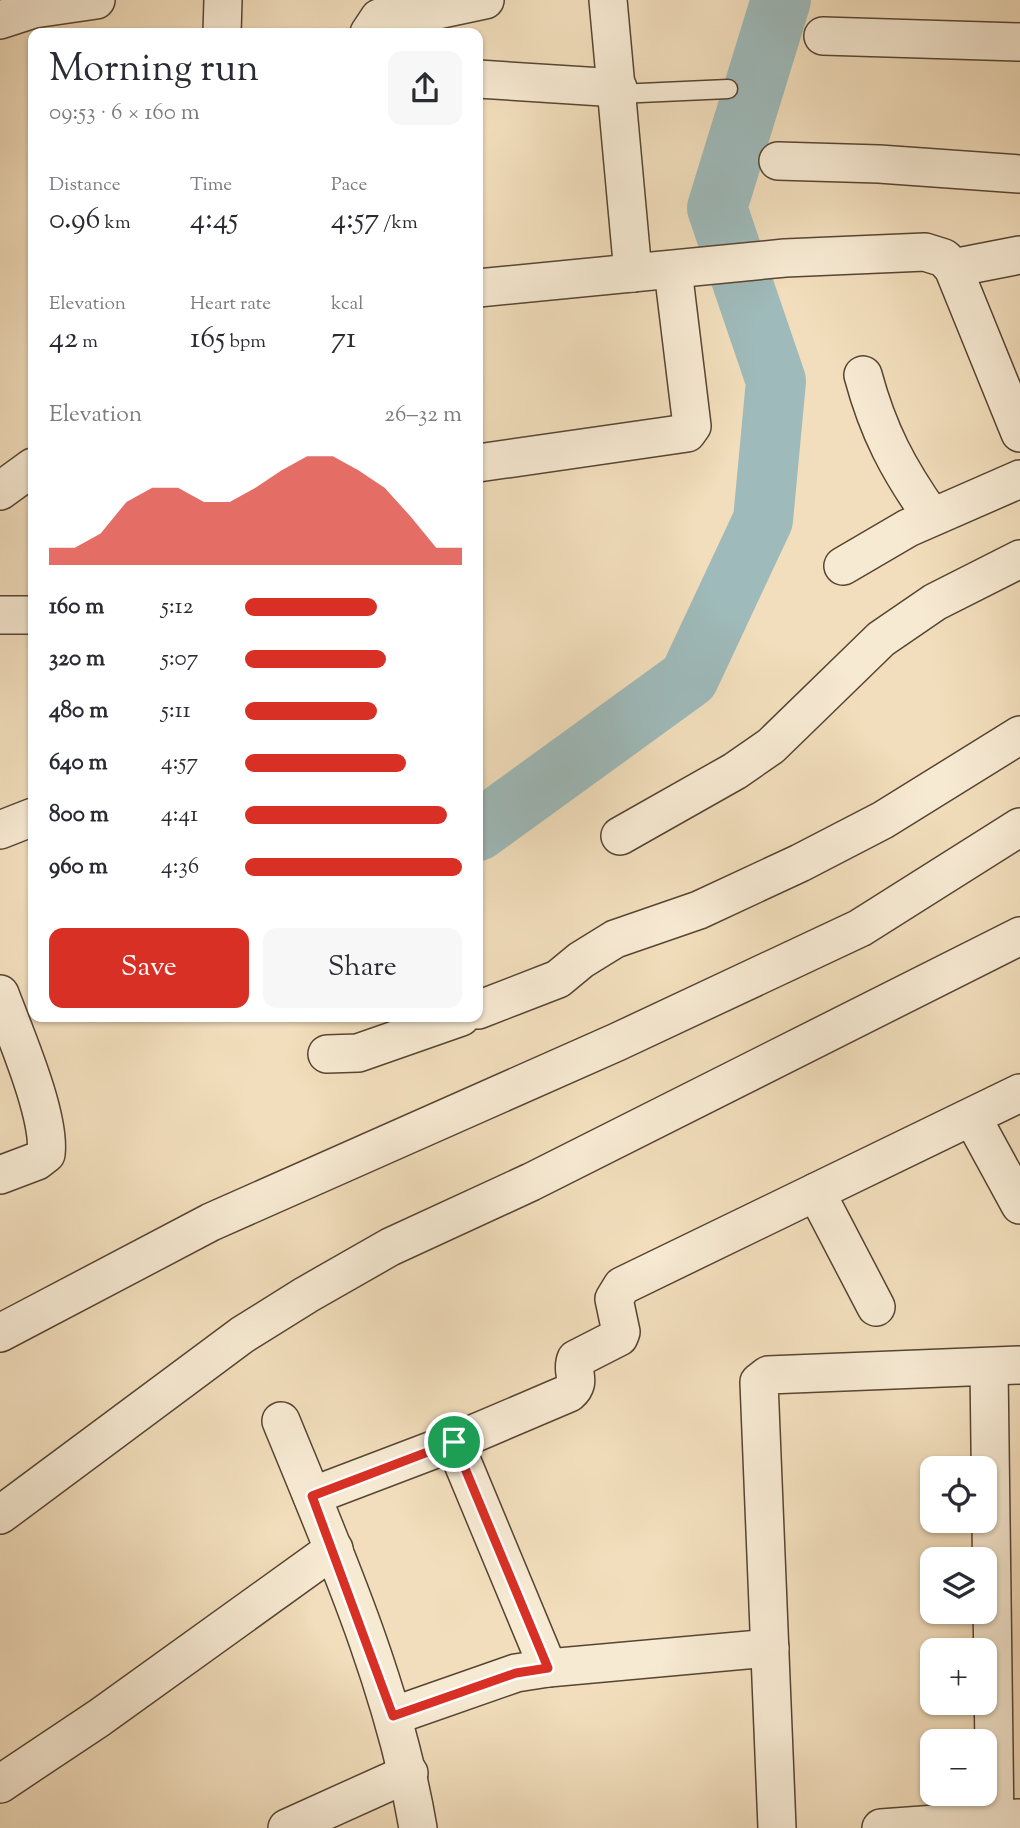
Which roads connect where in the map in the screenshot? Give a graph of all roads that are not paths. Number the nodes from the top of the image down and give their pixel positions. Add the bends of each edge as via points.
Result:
1 (223, 0) edge
2 (485, 0) edge
3 (608, 0) edge
4 (74, 2) edge
5 (0, 20) edge
6 (222, 28) edge
7 (372, 28) edge
8 (822, 36) dead end
9 (1020, 42) edge
10 (483, 79) edge
11 (728, 89) dead end
12 (618, 91) junction
13 (778, 161) dead end
14 (1020, 174) edge
15 (1020, 255) edge
16 (690, 268) junction
17 (953, 268) junction
18 (633, 273) junction
19 (483, 288) edge
20 (863, 375) dead end
21 (1016, 414) edge
22 (483, 462) edge
23 (28, 471) edge
24 (1020, 479) edge
25 (0, 491) edge
26 (932, 517) junction
27 (1020, 559) edge
28 (843, 566) dead end
29 (0, 615) edge
30 (28, 615) edge
31 (1020, 735) edge
32 (28, 819) edge
33 (1020, 827) edge
34 (0, 830) edge
35 (620, 836) dead end
36 (1020, 936) edge
37 (0, 994) edge
38 (483, 1008) edge
39 (447, 1022) edge
40 (327, 1054) dead end
41 (1020, 1093) edge
42 (972, 1116) junction
43 (0, 1175) edge
44 (816, 1192) junction
45 (1020, 1205) edge
46 (876, 1307) dead end
47 (0, 1333) edge
48 (1005, 1366) edge
49 (281, 1421) dead end
50 (454, 1442) junction
51 (312, 1496) junction
52 (0, 1515) edge
53 (334, 1549) junction
54 (770, 1648) junction
55 (548, 1668) junction
56 (393, 1716) junction
57 (409, 1773) junction
58 (0, 1784) edge
59 (1003, 1821) edge
60 (287, 1828) edge
61 (418, 1828) edge
62 (777, 1828) edge
63 (881, 1828) edge

1 - 6 street
2 - 7 street via 419,14 392,13 379,18
3 - 12 street
4 - 5 street
8 - 9 street
10 - 12 street
11 - 12 lane
12 - 18 street
13 - 14 street
15 - 17 street
16 - 17 street via 785,258 925,252 944,258
16 - 18 street
16 - 22 street via 692,426 687,433
17 - 21 street
18 - 19 street
20 - 26 street via 887,447
23 - 25 street
24 - 26 street
26 - 28 street
27 - 35 street via 935,602 892,631 771,746
29 - 30 street
31 - 38 street via 883,820 800,863 699,910 615,939 558,979
32 - 34 street
33 - 47 street via 860,928 211,1223
36 - 52 street via 531,1182 390,1247 242,1335
37 - 43 street via 47,1144 46,1154 37,1161
39 - 40 street via 358,1053
41 - 42 street
42 - 44 street
42 - 45 street
44 - 46 street
44 - 50 street via 622,1286 614,1299 619,1337 576,1359 576,1387
48 - 54 street via 762,1377
48 - 59 street
49 - 51 street
50 - 51 street
50 - 55 street
51 - 53 street
53 - 56 street
53 - 58 street
54 - 55 street
54 - 62 street
55 - 56 street via 516,1673
56 - 57 street
57 - 60 street
57 - 61 street
59 - 63 street

